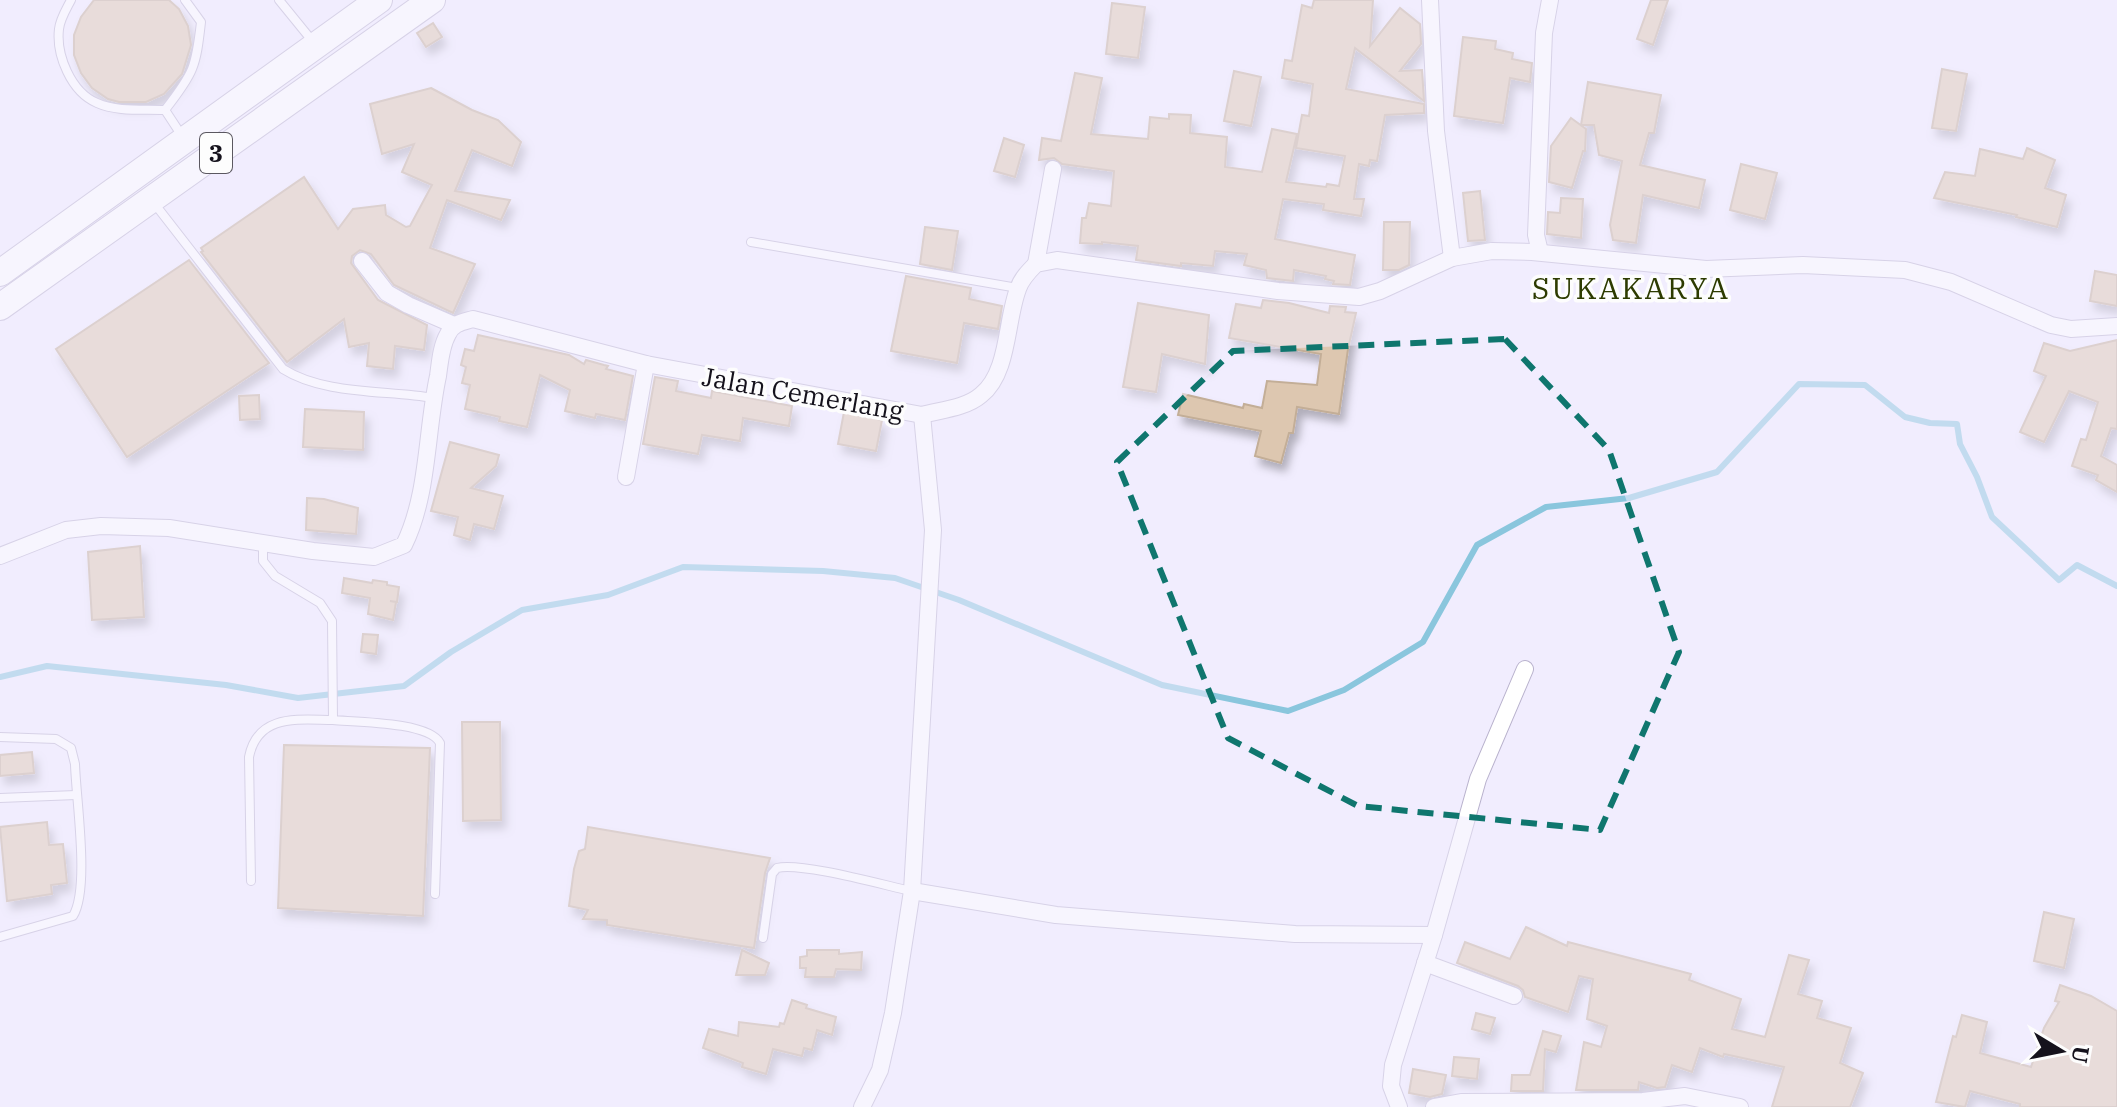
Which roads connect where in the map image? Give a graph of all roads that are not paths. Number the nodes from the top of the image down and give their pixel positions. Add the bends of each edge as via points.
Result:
1 (71, 0) edge
2 (185, 0) edge
3 (279, 0) edge
4 (379, 0) edge
5 (432, 0) edge
6 (1430, 0) edge
7 (1550, 0) edge
8 (315, 44) junction
9 (165, 110) junction
10 (184, 140) junction
11 (1053, 169) dead end
12 (134, 177) junction
13 (150, 199) junction
14 (751, 242) dead end
15 (1540, 252) junction
16 (1452, 258) junction
17 (362, 261) dead end
18 (1036, 264) junction
19 (0, 273) edge
20 (1018, 288) junction
21 (0, 307) edge
22 (454, 325) junction
23 (2117, 326) edge
24 (646, 364) junction
25 (433, 398) junction
26 (922, 415) junction
27 (626, 477) dead end
28 (263, 542) junction
29 (0, 556) edge
30 (1525, 669) dead end
31 (333, 720) junction
32 (0, 737) edge
33 (76, 795) junction
34 (0, 798) edge
35 (251, 881) dead end
36 (912, 891) junction
37 (435, 894) dead end
38 (1434, 935) junction
39 (0, 937) edge
40 (763, 938) dead end
41 (1425, 963) junction
42 (1514, 996) dead end
43 (862, 1107) edge
44 (1399, 1107) edge
45 (1434, 1107) edge
46 (1740, 1107) edge

1 - 9 lane via 59,26 59,44 68,74 83,93 96,103 121,109
2 - 9 lane via 201,22 196,60 189,80
3 - 8 lane
4 - 8 main road, 3
5 - 13 main road, 3
6 - 16 street via 1436,131
7 - 15 street via 1544,33 1536,235
8 - 10 main road, 3
9 - 10 lane
10 - 12 main road, 3
11 - 18 street
12 - 13 lane
12 - 19 main road, 3
13 - 21 main road, 3
13 - 25 lane via 283,369 318,384
14 - 20 lane
15 - 16 street via 1492,251
15 - 23 street via 1706,269 1803,265 1905,270 1951,282 2051,325
16 - 18 street via 1359,297 1057,260
17 - 22 street via 387,293
18 - 20 street, Jalan Cemerlang
20 - 26 street, Jalan Cemerlang via 993,381 981,395
22 - 24 street, Jalan Cemerlang via 473,319 503,325
22 - 25 street via 444,343
24 - 26 street, Jalan Cemerlang
24 - 27 street
25 - 28 street via 415,523 404,545 374,557
26 - 36 street via 933,530
28 - 29 street via 169,528 101,526 66,530
28 - 31 lane via 263,561 275,576 320,603 332,621
30 - 38 street via 1478,779
31 - 35 lane via 281,720 252,743
31 - 37 lane via 423,729 436,736 440,743
32 - 33 lane via 56,739 71,748
33 - 34 lane
33 - 39 lane via 79,906 73,916
36 - 38 street via 1056,915 1295,934
36 - 40 lane via 777,868
36 - 43 street via 880,1070
38 - 41 street
41 - 42 street
41 - 44 street via 1391,1074
45 - 46 street via 1685,1096

